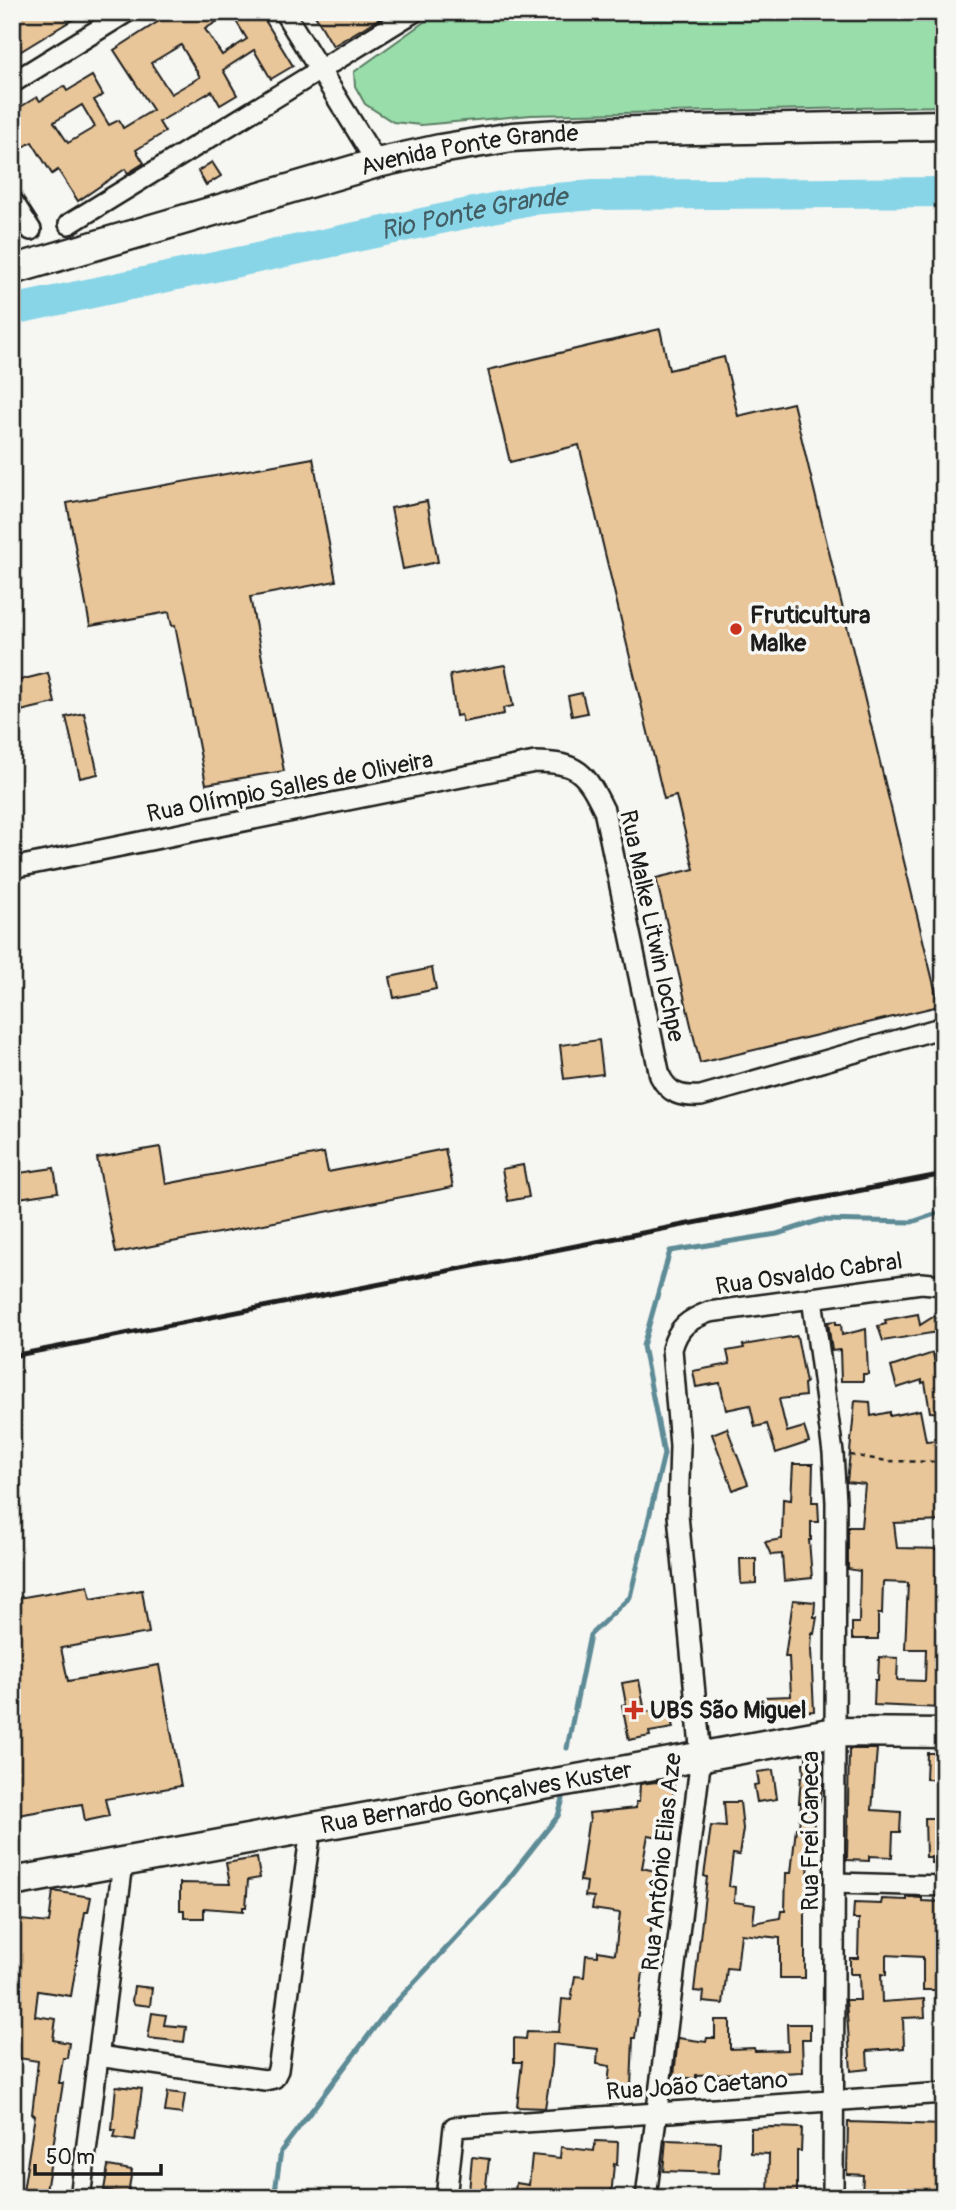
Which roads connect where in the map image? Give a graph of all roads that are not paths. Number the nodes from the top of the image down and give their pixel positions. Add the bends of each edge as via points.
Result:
1 (127, 12) edge
2 (284, 12) edge
3 (414, 12) edge
4 (320, 71) junction
5 (12, 83) edge
6 (944, 125) edge
7 (377, 163) junction
8 (12, 200) edge
9 (69, 224) dead end
10 (30, 230) dead end
11 (12, 270) edge
12 (577, 770) joint
13 (12, 868) edge
14 (944, 1027) edge
15 (944, 1285) edge
16 (812, 1298) junction
17 (683, 1324) joint
18 (835, 1732) junction
19 (944, 1733) edge
20 (701, 1757) junction
21 (311, 1829) junction
22 (123, 1863) junction
23 (12, 1882) edge
24 (835, 1883) junction
25 (944, 1886) edge
26 (98, 2056) junction
27 (944, 2093) edge
28 (833, 2101) junction
29 (657, 2113) junction
30 (80, 2198) edge
31 (446, 2198) edge
32 (646, 2198) edge
33 (833, 2198) edge

1 - 5 street
2 - 4 street
3 - 4 street
4 - 7 street
4 - 9 street
6 - 7 street, Avenida Ponte Grande via 551,134
7 - 11 street, Avenida Ponte Grande
8 - 10 street
12 - 13 street, Rua Olímpio Salles de Oliveira via 560,762 535,762
12 - 14 street, Rua Malke Litwin Iochpe via 592,785 604,810 660,1076 674,1094 701,1096
15 - 16 street, Rua Osvaldo Cabral via 920,1283
16 - 17 street, Rua Osvaldo Cabral via 709,1312
16 - 18 street, Rua Frei Caneca via 836,1502
17 - 20 street, Rua Antônio Elias Aze via 671,1349 679,1437 678,1515
18 - 19 street, Rua Bernardo Gonçalves Kuster
18 - 20 street, Rua Bernardo Gonçalves Kuster
18 - 24 street, Rua Frei Caneca
20 - 21 street, Rua Bernardo Gonçalves Kuster
20 - 29 street, Rua Antônio Elias Aze
21 - 22 street, Rua Bernardo Gonçalves Kuster
21 - 26 street via 274,2078
22 - 23 street, Rua Bernardo Gonçalves Kuster
22 - 26 street
24 - 25 street
24 - 28 street, Rua Frei Caneca
26 - 30 street
27 - 28 street, Rua João Caetano
28 - 29 street, Rua João Caetano
28 - 33 street, Rua Frei Caneca
29 - 31 street, Rua João Caetano via 454,2127
29 - 32 street, Rua Antônio Elias Aze

